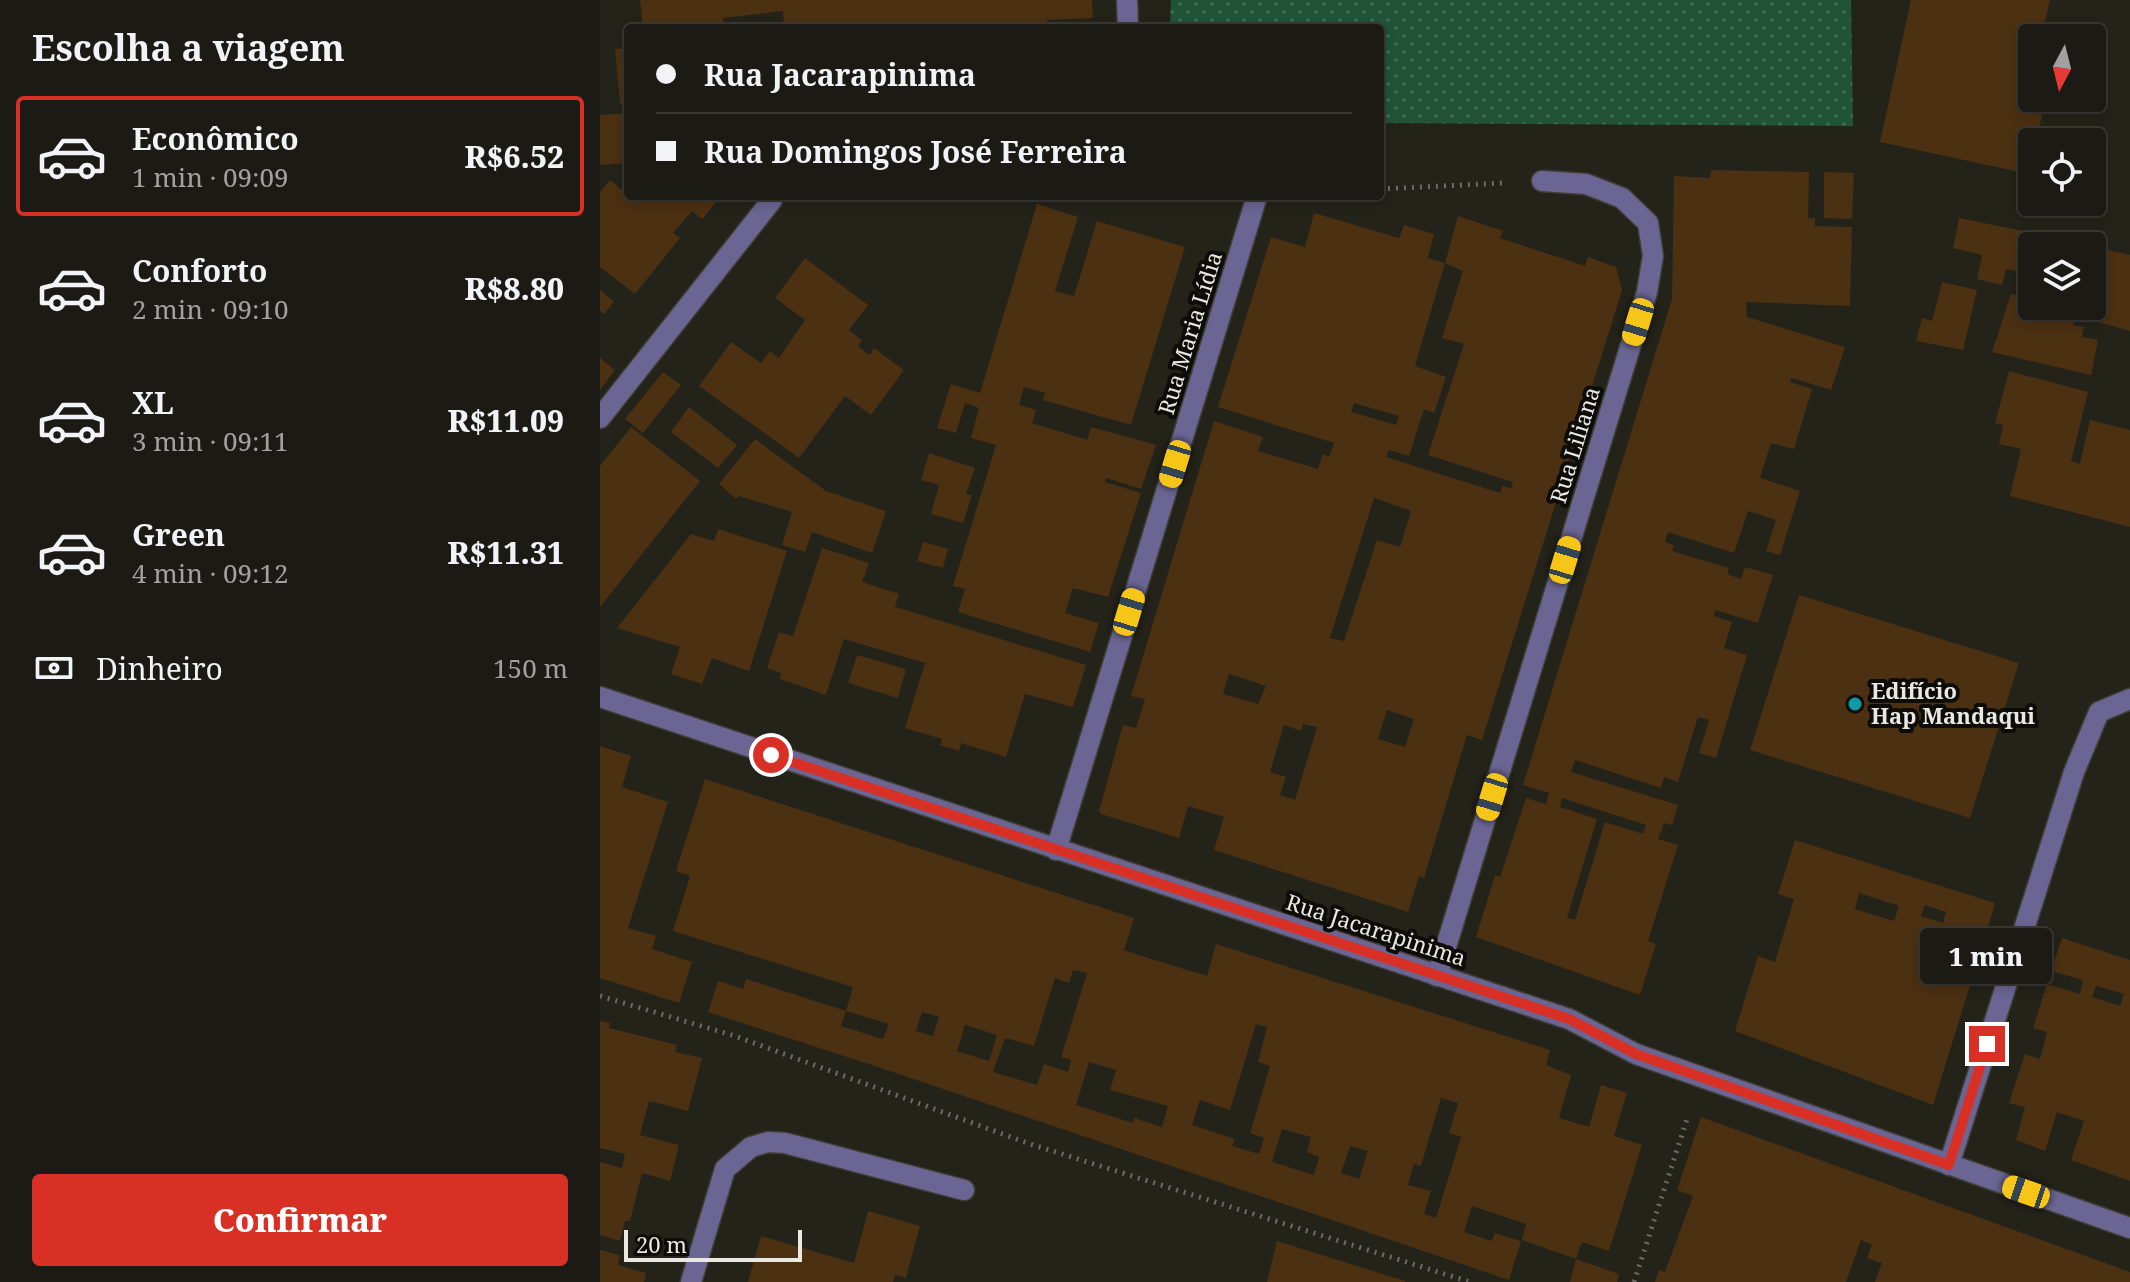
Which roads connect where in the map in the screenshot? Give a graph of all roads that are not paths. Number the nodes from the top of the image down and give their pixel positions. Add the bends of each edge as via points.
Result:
1 (1127, 0) edge
2 (1128, 24) edge
3 (1542, 181) road end
4 (772, 200) dead end
5 (1256, 200) edge
6 (600, 418) edge
7 (600, 697) edge
8 (2130, 699) edge
9 (1056, 850) junction
10 (1437, 976) junction
11 (1949, 1165) junction
12 (964, 1190) dead end
13 (2130, 1228) edge
14 (691, 1282) edge

1 - 2 street
3 - 10 street, Rua Liliana via 1586,184 1622,198 1648,223 1653,256 1647,292
4 - 6 street
5 - 9 street, Rua Maria Lídia
7 - 9 street, Rua Jacarapinima
8 - 11 street via 2099,712 2074,772
9 - 10 street, Rua Jacarapinima
10 - 11 street, Rua Jacarapinima via 1569,1019 1636,1054
11 - 13 street, Rua Jacarapinima
12 - 14 street via 785,1143 751,1147 725,1169

